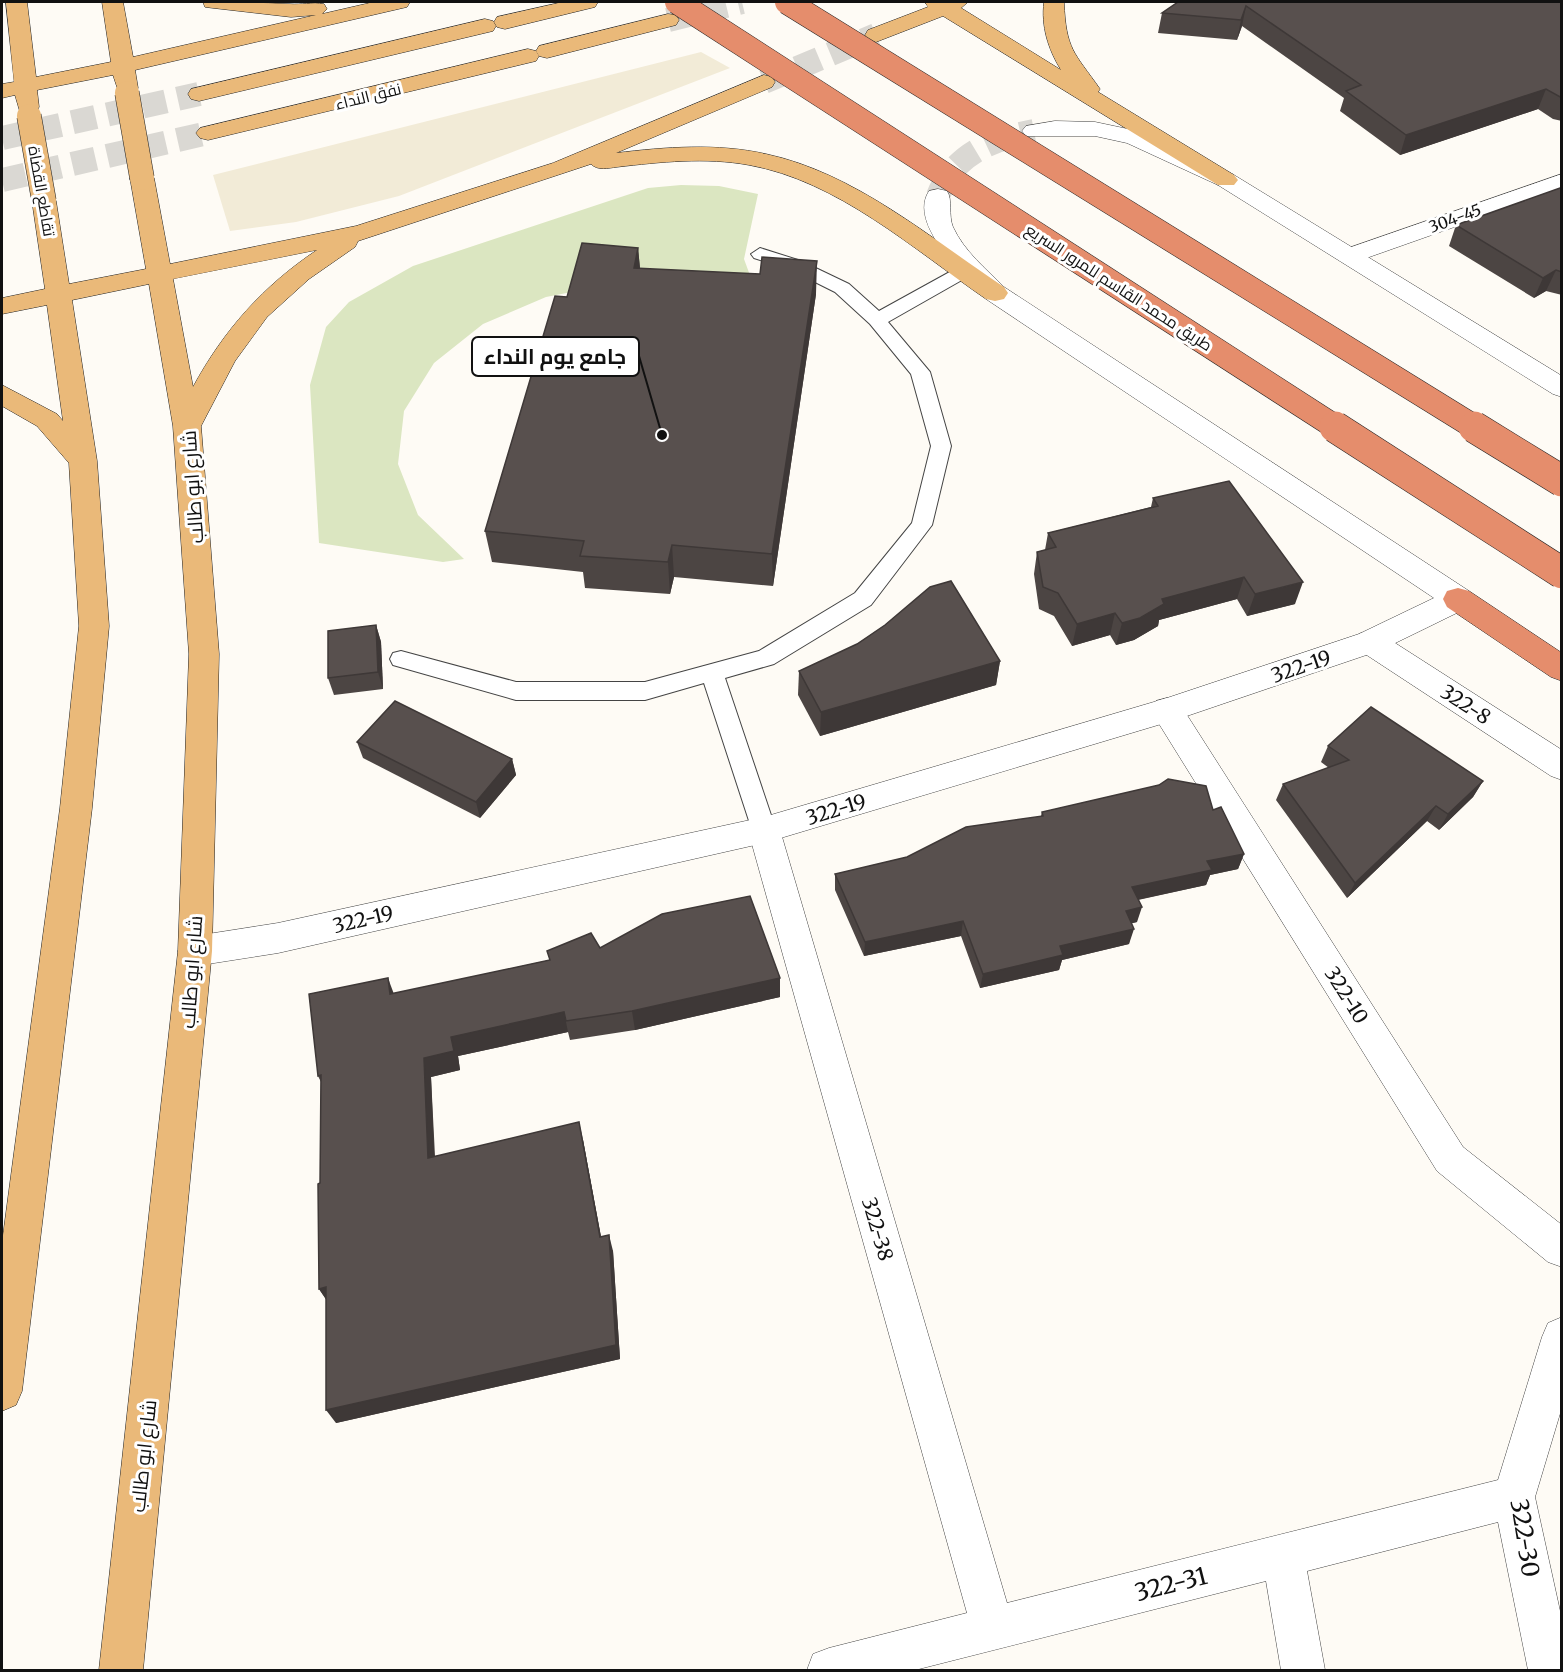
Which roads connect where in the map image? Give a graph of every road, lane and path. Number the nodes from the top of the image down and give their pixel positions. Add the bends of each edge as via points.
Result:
1 (16, 2) edge
2 (112, 2) edge
3 (213, 2) edge
4 (392, 2) edge
5 (399, 2) edge
6 (587, 2) edge
7 (787, 2) edge
8 (1054, 2) edge
9 (945, 3) edge
10 (673, 11) edge
11 (876, 35) tunnel mouth
12 (123, 67) junction
13 (764, 82) tunnel mouth
14 (24, 87) junction
15 (2, 91) edge
16 (199, 94) tunnel mouth
17 (1105, 105) junction
18 (1034, 131) tunnel mouth
19 (208, 133) tunnel mouth
20 (561, 168) junction
21 (1226, 180) junction
22 (1562, 181) edge
23 (938, 196) tunnel mouth
24 (361, 233) junction
25 (760, 254) dead end
26 (1349, 256) junction
27 (963, 272) junction
28 (158, 274) junction
29 (995, 293) junction
30 (60, 294) junction
31 (2, 306) edge
32 (877, 320) junction
33 (1562, 388) edge
34 (2, 394) edge
35 (188, 426) junction
36 (83, 461) junction
37 (1562, 481) edge
38 (1562, 573) edge
39 (1458, 599) junction
40 (1370, 642) junction
41 (401, 659) dead end
42 (1562, 669) edge
43 (712, 672) junction
44 (1167, 710) junction
45 (1562, 767) edge
46 (764, 830) junction
47 (195, 951) junction
48 (1562, 1249) edge
49 (1562, 1337) edge
50 (2, 1391) edge
51 (1514, 1497) junction
52 (1283, 1556) junction
53 (993, 1629) junction
54 (842, 1669) edge
55 (121, 1671) edge
56 (1303, 1671) edge
57 (1550, 1671) edge

1 - 14 main road
2 - 12 main road
3 - 4 main road via 291,10
5 - 12 main road
6 - 16 main road
7 - 37 highway, bridge
8 - 17 main road via 1056,37 1066,60
9 - 11 main road
9 - 17 main road
10 - 19 main road, نفق النداء via 537,53
10 - 38 highway, طريق محمد القاسم للمرور السريع, bridge
12 - 14 main road
12 - 28 main road, bridge
13 - 20 main road
14 - 15 main road
14 - 30 main road, تقاطع القضاة, bridge
17 - 21 main road
18 - 21 street via 1095,129 1134,137
20 - 24 main road
20 - 27 main road via 673,156 740,158 787,167 865,207
21 - 26 street
22 - 26 street, 304-45
23 - 29 street via 935,208 942,233
24 - 28 main road
24 - 35 main road via 312,264 269,300 236,339
25 - 32 lane via 842,288
26 - 33 street
27 - 29 main road
27 - 32 lane
28 - 30 main road
28 - 35 main road, شارع ابو طالب
29 - 39 street
30 - 31 main road
30 - 36 main road
32 - 43 lane via 920,372 941,446 922,525 863,599 766,658
34 - 36 main road via 47,420
35 - 47 main road, شارع ابو طالب via 204,654
36 - 50 main road via 94,626 76,808
39 - 40 street, 322-19
39 - 42 highway
40 - 44 street, 322-19
40 - 45 street, 322-8
41 - 43 lane via 516,691 645,690
43 - 46 lane
44 - 46 street, 322-19
44 - 48 street, 322-10 via 1450,1159
46 - 47 street, 322-19 via 278,938
46 - 53 street, 322-38
47 - 55 main road, شارع ابو طالب
49 - 51 street, 322-30
51 - 52 street, 322-31
51 - 57 street, 322-30
52 - 53 street, 322-31
52 - 56 street
53 - 54 street, 322-31

